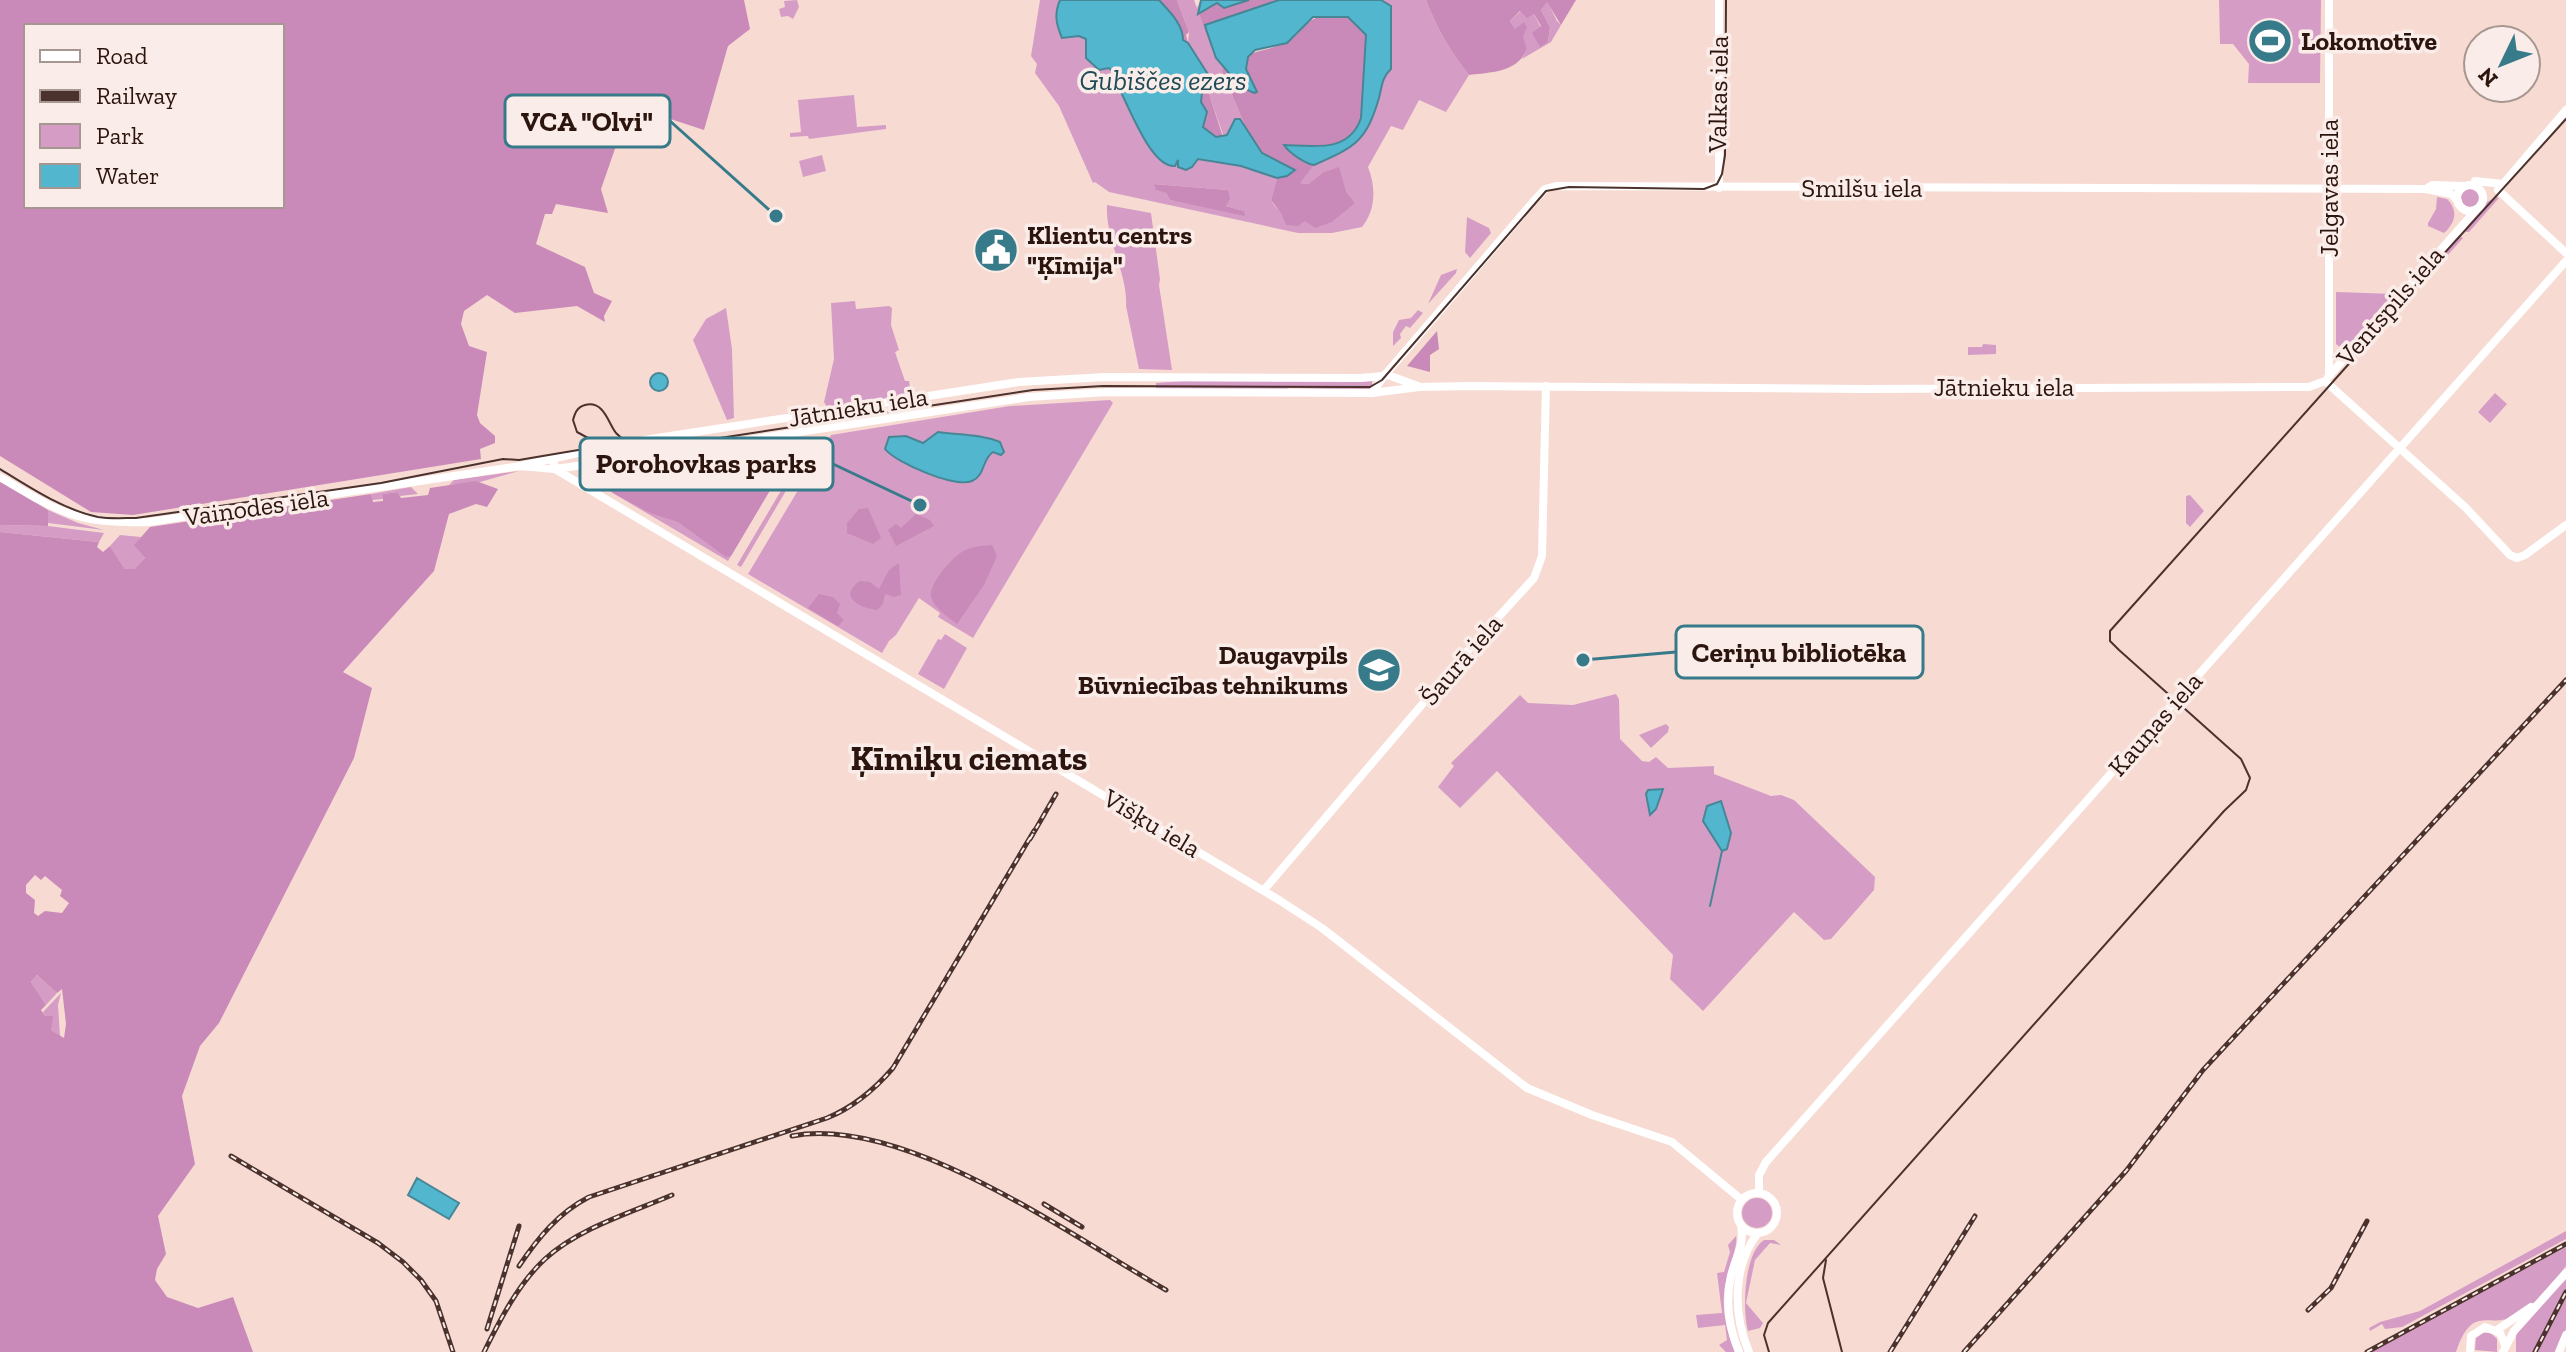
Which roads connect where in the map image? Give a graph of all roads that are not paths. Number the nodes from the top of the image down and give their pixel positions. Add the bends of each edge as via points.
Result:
1 (1719, 0) edge
2 (2329, 0) edge
3 (2566, 110) edge
4 (2477, 185) junction
5 (2464, 186) junction
6 (1719, 188) junction
7 (2329, 189) junction
8 (2426, 189) junction
9 (2500, 189) junction
10 (2459, 203) junction
11 (2479, 206) junction
12 (2456, 231) junction
13 (2566, 253) edge
14 (2566, 261) edge
15 (1385, 375) junction
16 (2327, 378) junction
17 (1546, 386) junction
18 (1419, 387) junction
19 (1372, 393) junction
20 (2400, 448) junction
21 (553, 458) junction
22 (584, 465) junction
23 (520, 466) junction
24 (555, 469) junction
25 (0, 477) edge
26 (586, 488) junction
27 (2566, 525) edge
28 (1264, 890) junction
29 (1759, 1193) junction
30 (1742, 1200) junction
31 (1741, 1226) junction
32 (1758, 1233) junction
33 (2566, 1273) edge
34 (2539, 1304) junction
35 (2497, 1330) junction
36 (2566, 1335) edge
37 (2469, 1341) junction
38 (2504, 1350) edge
39 (1739, 1352) edge
40 (1749, 1352) edge
41 (2463, 1352) edge
42 (2470, 1352) edge
43 (2559, 1352) edge

1 - 6 street, Valkas iela
2 - 7 street, Jelgavas iela
3 - 9 street
4 - 5 street
4 - 9 street
4 - 11 street via 2483,196
5 - 8 street, Smilšu iela
5 - 10 street
6 - 7 street, Smilšu iela
6 - 15 street, Smilšu iela via 1545,189
7 - 8 street, Smilšu iela
7 - 16 street, Jelgavas iela
8 - 10 street, Smilšu iela via 2451,194
9 - 11 street
9 - 13 street
10 - 11 street via 2466,210
10 - 12 street, Ventspils iela via 2462,216
11 - 12 street, Ventspils iela
12 - 16 street, Ventspils iela
14 - 20 street, Kauņas iela
15 - 18 street, Jātnieku iela
15 - 19 street, Smilšu iela
15 - 21 street, Jātnieku iela via 1019,382
16 - 17 street, Jātnieku iela via 2309,387
16 - 20 street
17 - 18 street, Jātnieku iela
17 - 28 street, Šaurā iela via 1542,556 1534,578
18 - 19 street, Jātnieku iela
19 - 22 street, Jātnieku iela via 1055,394
20 - 27 street via 2517,558
20 - 29 street, Kauņas iela via 1766,1162
21 - 23 street, Jātnieku iela
21 - 24 street
22 - 24 street, Jātnieku iela
22 - 26 street
23 - 24 street, Jātnieku iela
23 - 25 street, Vaiņodes iela via 134,523 76,518
24 - 26 street, Višķu iela
26 - 28 street, Višķu iela
28 - 30 street, Višķu iela via 1322,928 1527,1088 1672,1142
29 - 30 street
29 - 32 street via 1771,1199 1777,1213 1772,1227
30 - 31 street via 1736,1214
31 - 32 street
31 - 39 street via 1728,1301
32 - 40 street via 1738,1294 1739,1323
33 - 34 street
34 - 35 street
34 - 38 street
35 - 37 street via 2480,1328
35 - 38 street
36 - 43 street
37 - 41 street
37 - 42 street

